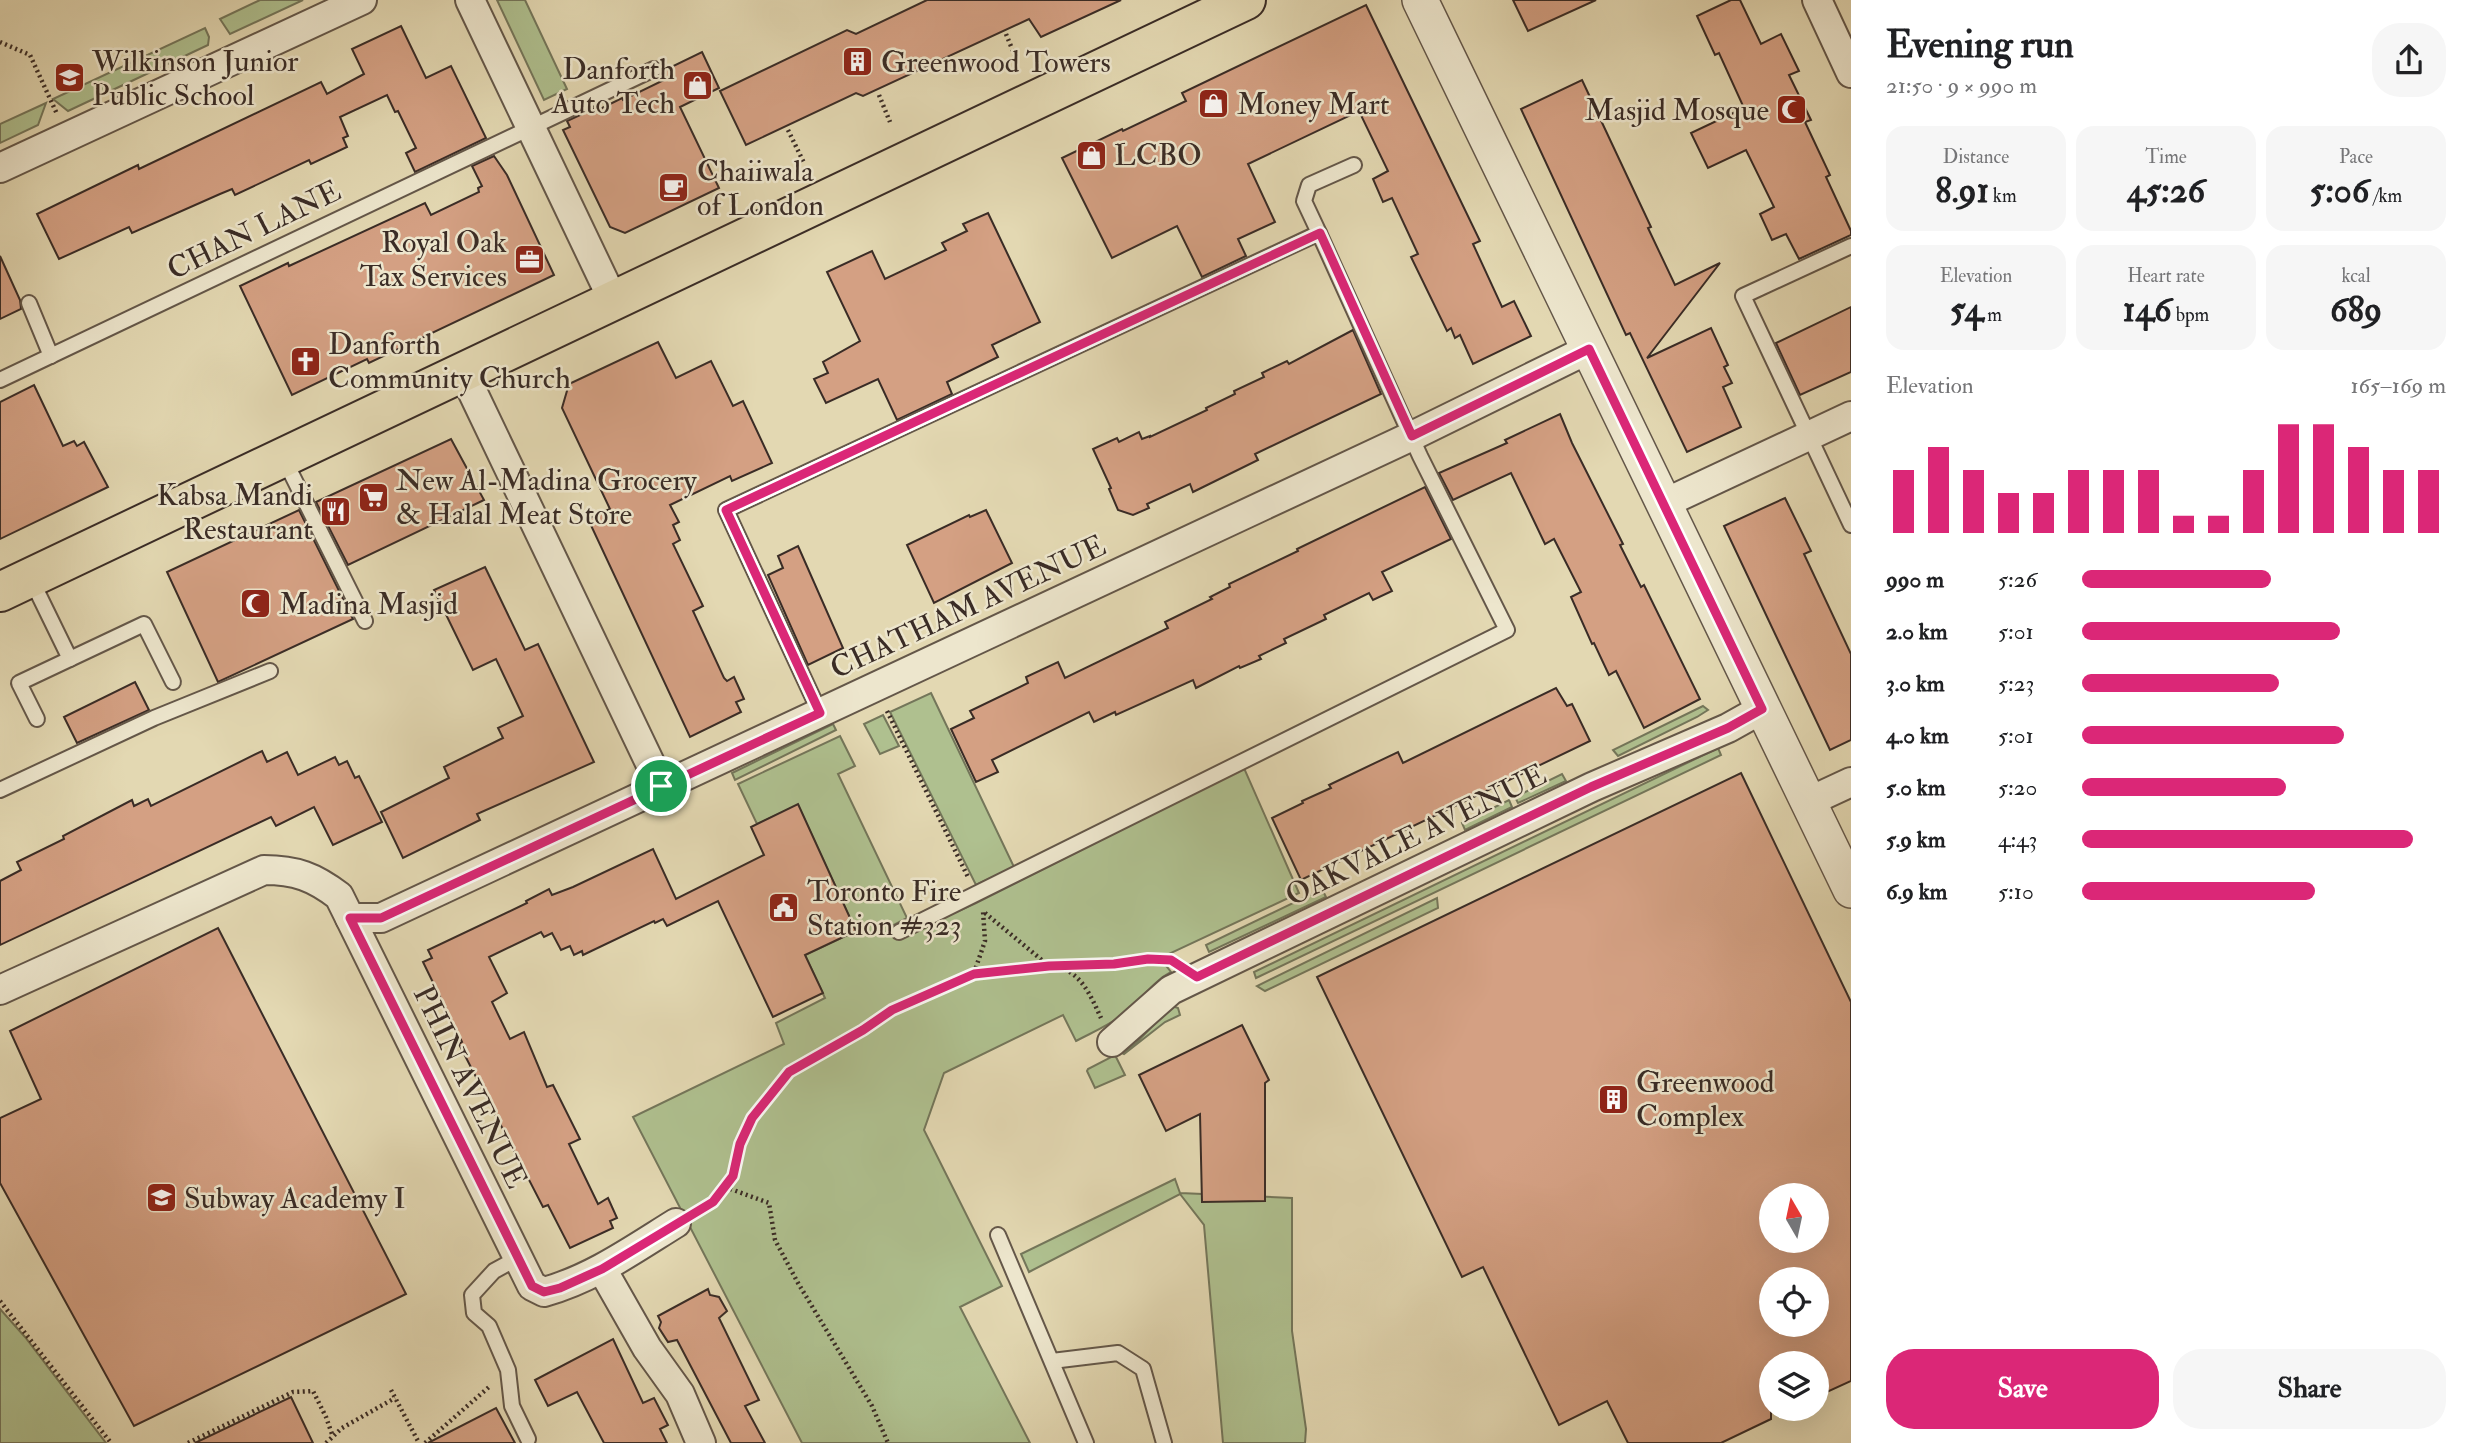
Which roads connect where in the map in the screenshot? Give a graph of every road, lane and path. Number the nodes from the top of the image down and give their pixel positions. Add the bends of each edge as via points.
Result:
1 (362, 0) edge
2 (470, 0) edge
3 (1246, 0) edge
4 (1420, 0) edge
5 (1816, 0) edge
6 (1006, 34) dead end
7 (0, 42) edge
8 (1017, 61) dead end
9 (654, 69) dead end
10 (1851, 73) edge
11 (879, 95) dead end
12 (60, 120) dead end
13 (890, 122) dead end
14 (530, 126) junction
15 (788, 130) dead end
16 (804, 163) dead end
17 (1354, 165) dead end
18 (0, 168) edge
19 (1320, 233) junction
20 (1851, 246) edge
21 (613, 300) junction
22 (29, 303) dead end
23 (1589, 349) junction
24 (51, 356) junction
25 (463, 372) junction
26 (0, 380) edge
27 (1851, 416) edge
28 (1412, 436) junction
29 (1808, 437) junction
30 (283, 457) junction
31 (1663, 504) junction
32 (1851, 525) edge
33 (15, 585) edge
34 (365, 621) dead end
35 (70, 659) junction
36 (270, 671) dead end
37 (173, 682) dead end
38 (1762, 709) junction
39 (887, 711) dead end
40 (820, 713) junction
41 (37, 719) dead end
42 (1851, 782) edge
43 (661, 786) junction
44 (0, 790) edge
45 (1808, 802) junction
46 (1851, 890) edge
47 (976, 894) junction
48 (984, 912) junction
49 (350, 918) junction
50 (899, 932) dead end
51 (1049, 966) junction
52 (1063, 966) junction
53 (974, 974) junction
54 (1197, 977) junction
55 (0, 990) edge
56 (1107, 1032) joint
57 (725, 1187) junction
58 (676, 1223) joint
59 (998, 1235) dead end
60 (518, 1258) junction
61 (602, 1269) junction
62 (0, 1301) edge
63 (1052, 1361) junction
64 (508, 1370) junction
65 (391, 1390) dead end
66 (395, 1398) junction
67 (333, 1437) junction
68 (528, 1439) dead end
69 (111, 1443) edge
70 (188, 1443) edge
71 (326, 1443) edge
72 (419, 1443) edge
73 (425, 1443) edge
74 (701, 1443) edge
75 (888, 1443) edge
76 (1086, 1443) edge
77 (1164, 1443) edge

1 - 18 street
2 - 14 street
3 - 21 main road
4 - 23 street
5 - 10 street
6 - 8 path
7 - 12 path via 30,55
9 - 14 lane, CHAN LANE
11 - 13 path
14 - 21 street
14 - 24 lane, CHAN LANE
15 - 16 path
17 - 19 lane via 1308,186 1304,201
19 - 28 lane
19 - 40 lane via 726,510
20 - 29 lane via 1743,296
21 - 25 main road
22 - 24 lane
23 - 28 street, CHATHAM AVENUE
23 - 31 street
24 - 26 lane, CHAN LANE
25 - 30 main road
25 - 43 street
27 - 29 street
28 - 40 street, CHATHAM AVENUE
28 - 47 lane via 1507,630
29 - 31 street
29 - 32 lane
30 - 33 main road
30 - 34 lane
31 - 38 street
33 - 35 lane
35 - 37 lane via 144,624
35 - 41 lane via 19,683
36 - 44 lane via 154,718
38 - 45 street
38 - 54 street, OAKVALE AVENUE
39 - 47 path
40 - 43 street, CHATHAM AVENUE
42 - 45 street
43 - 49 street, CHATHAM AVENUE via 381,918
45 - 46 street
47 - 48 path
47 - 50 lane
48 - 51 path
48 - 53 path via 985,940
49 - 55 street via 339,896 320,881 288,870 264,870
49 - 60 street, PHIN AVENUE
51 - 52 path
51 - 53 path
52 - 54 path via 1171,960
52 - 56 path via 1077,976
53 - 57 path via 892,1010 789,1072 752,1118
54 - 56 street, OAKVALE AVENUE
57 - 58 path via 713,1202
57 - 75 path via 769,1203 775,1240 872,1405
58 - 61 street
59 - 63 lane
60 - 61 street, PHIN AVENUE via 532,1286 544,1292
60 - 64 lane via 494,1271 472,1295 474,1313 489,1326
61 - 74 street via 647,1348 680,1394
62 - 69 path
63 - 76 lane
63 - 77 lane via 1118,1353 1143,1369
64 - 68 lane via 512,1406
64 - 73 path
65 - 66 path
66 - 67 path
66 - 72 path
67 - 70 path via 313,1391 293,1392
67 - 71 path

